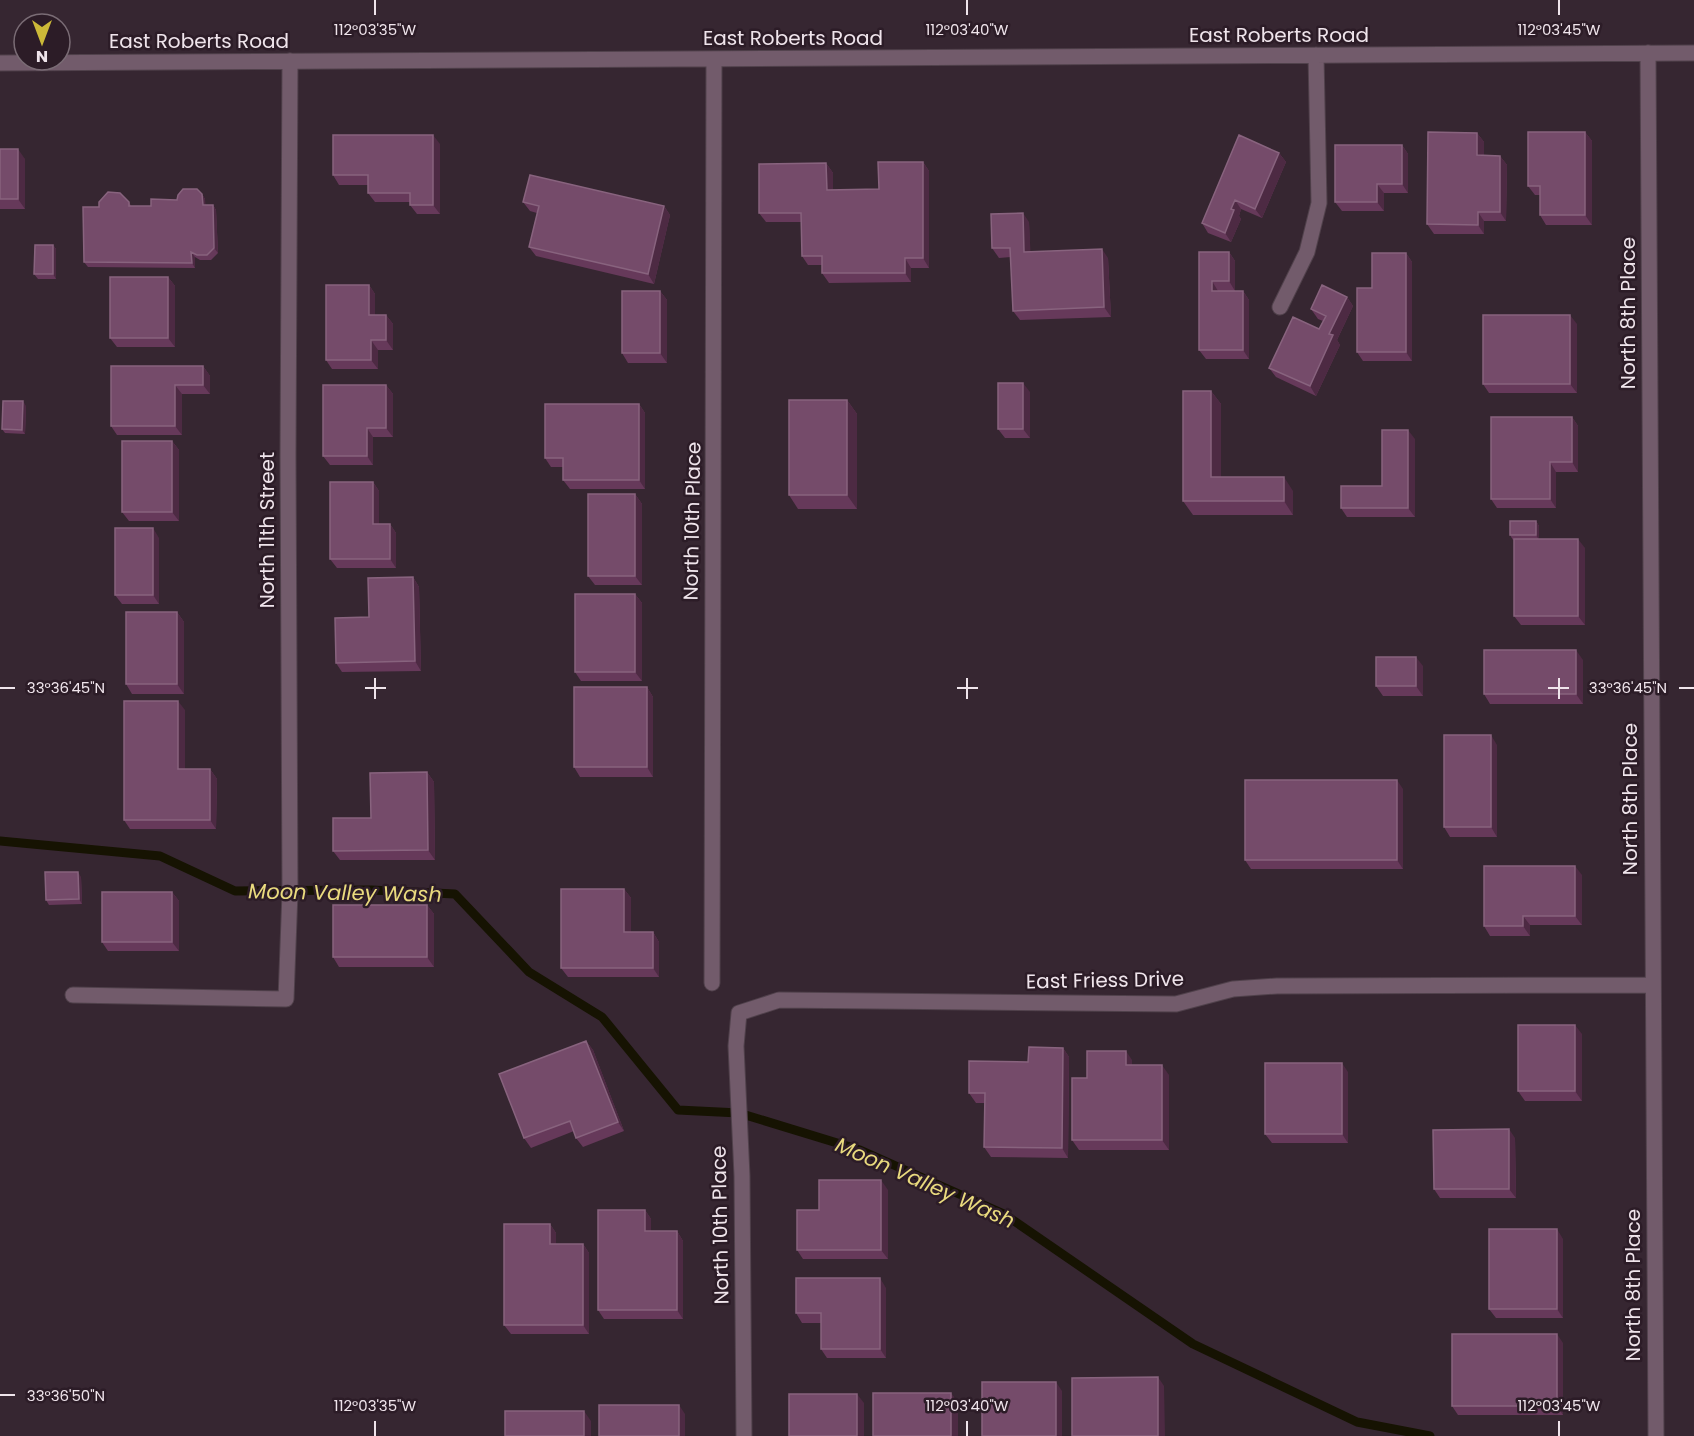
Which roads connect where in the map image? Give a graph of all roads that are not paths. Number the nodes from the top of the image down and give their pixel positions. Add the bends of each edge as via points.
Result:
1 (1648, 53) junction
2 (1694, 53) edge
3 (1316, 55) junction
4 (714, 59) junction
5 (290, 61) junction
6 (0, 63) edge
7 (1280, 306) dead end
8 (712, 983) dead end
9 (1652, 985) junction
10 (73, 995) dead end
11 (739, 1013) joint
12 (744, 1436) edge
13 (1656, 1436) edge

1 - 2 street, East Roberts Road
1 - 3 street, East Roberts Road
1 - 9 street, North 8th Place
3 - 4 street, East Roberts Road
3 - 7 street via 1319,203 1307,252
4 - 5 street, East Roberts Road
4 - 8 street, North 10th Place
5 - 6 street, East Roberts Road
5 - 10 street, North 11th Street via 290,892 286,999
9 - 11 street, East Friess Drive via 1277,986 1233,989 1176,1004 779,1000
9 - 13 street, North 8th Place
11 - 12 street, North 10th Place via 736,1046 742,1176

